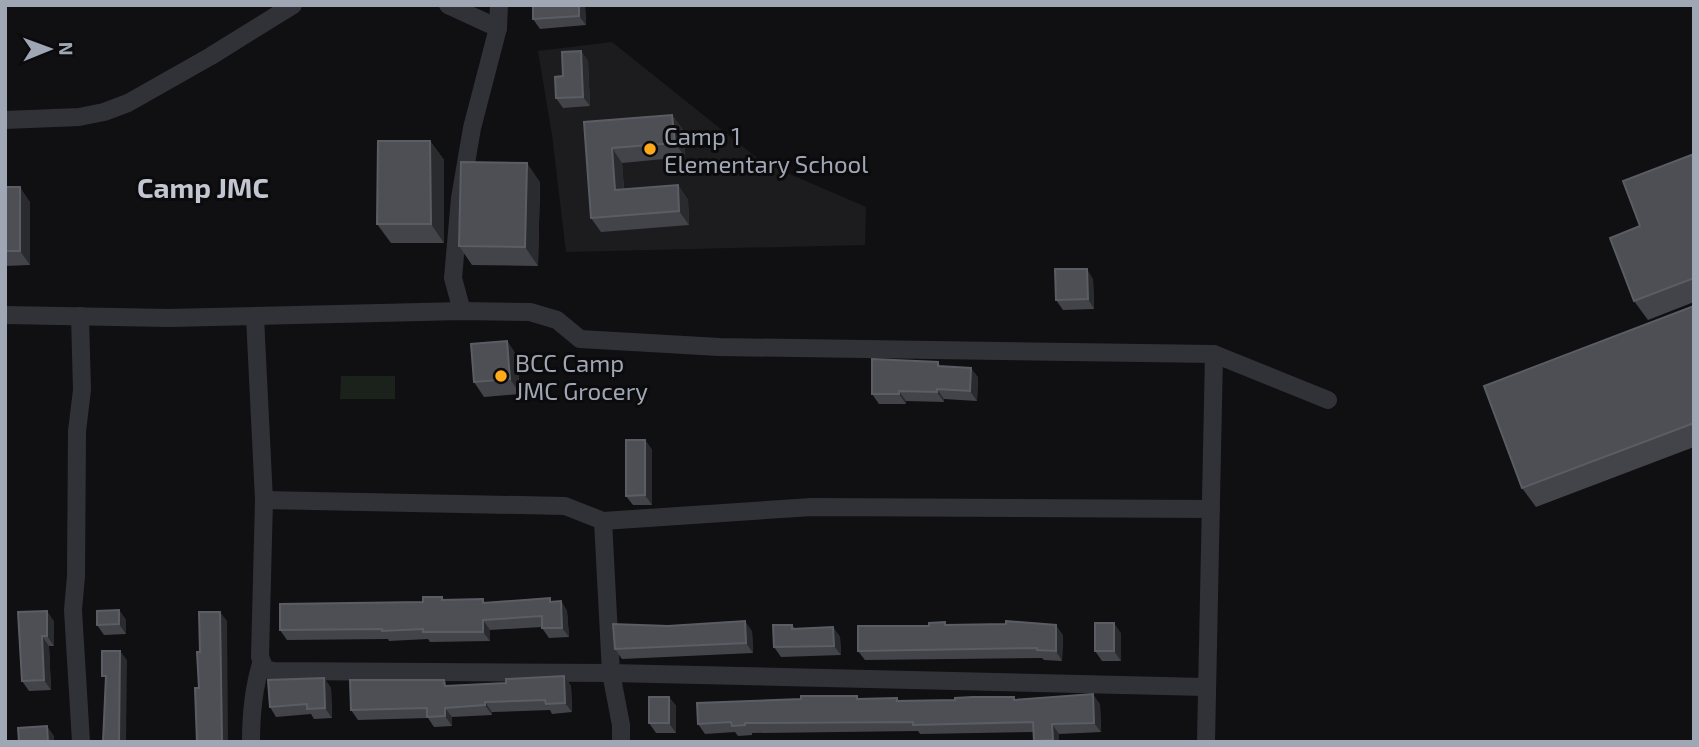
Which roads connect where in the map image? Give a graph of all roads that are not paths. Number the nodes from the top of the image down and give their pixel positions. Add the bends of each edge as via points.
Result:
1 (293, 5) edge
2 (448, 5) edge
3 (499, 5) edge
4 (498, 29) junction
5 (5, 120) edge
6 (462, 311) junction
7 (5, 315) edge
8 (80, 316) junction
9 (255, 317) junction
10 (1214, 354) junction
11 (1328, 400) dead end
12 (264, 500) junction
13 (1211, 509) junction
14 (603, 521) junction
15 (261, 664) junction
16 (611, 673) junction
17 (1206, 687) junction
18 (81, 742) edge
19 (251, 742) edge
20 (621, 742) edge
21 (1206, 742) edge

1 - 5 street via 128,103 79,117
2 - 4 street
3 - 4 street
4 - 6 street via 472,128 460,198 453,278
6 - 9 street
6 - 10 street via 530,312 557,320 580,338 608,340
7 - 8 street
8 - 9 street
8 - 18 street via 82,390 73,610
9 - 12 street
10 - 11 street
10 - 13 street
12 - 14 street via 565,506
12 - 15 street
13 - 14 street via 812,507
13 - 17 street
14 - 16 street
15 - 16 street via 273,671
15 - 19 street via 251,713
16 - 17 street
16 - 20 street
17 - 21 street

